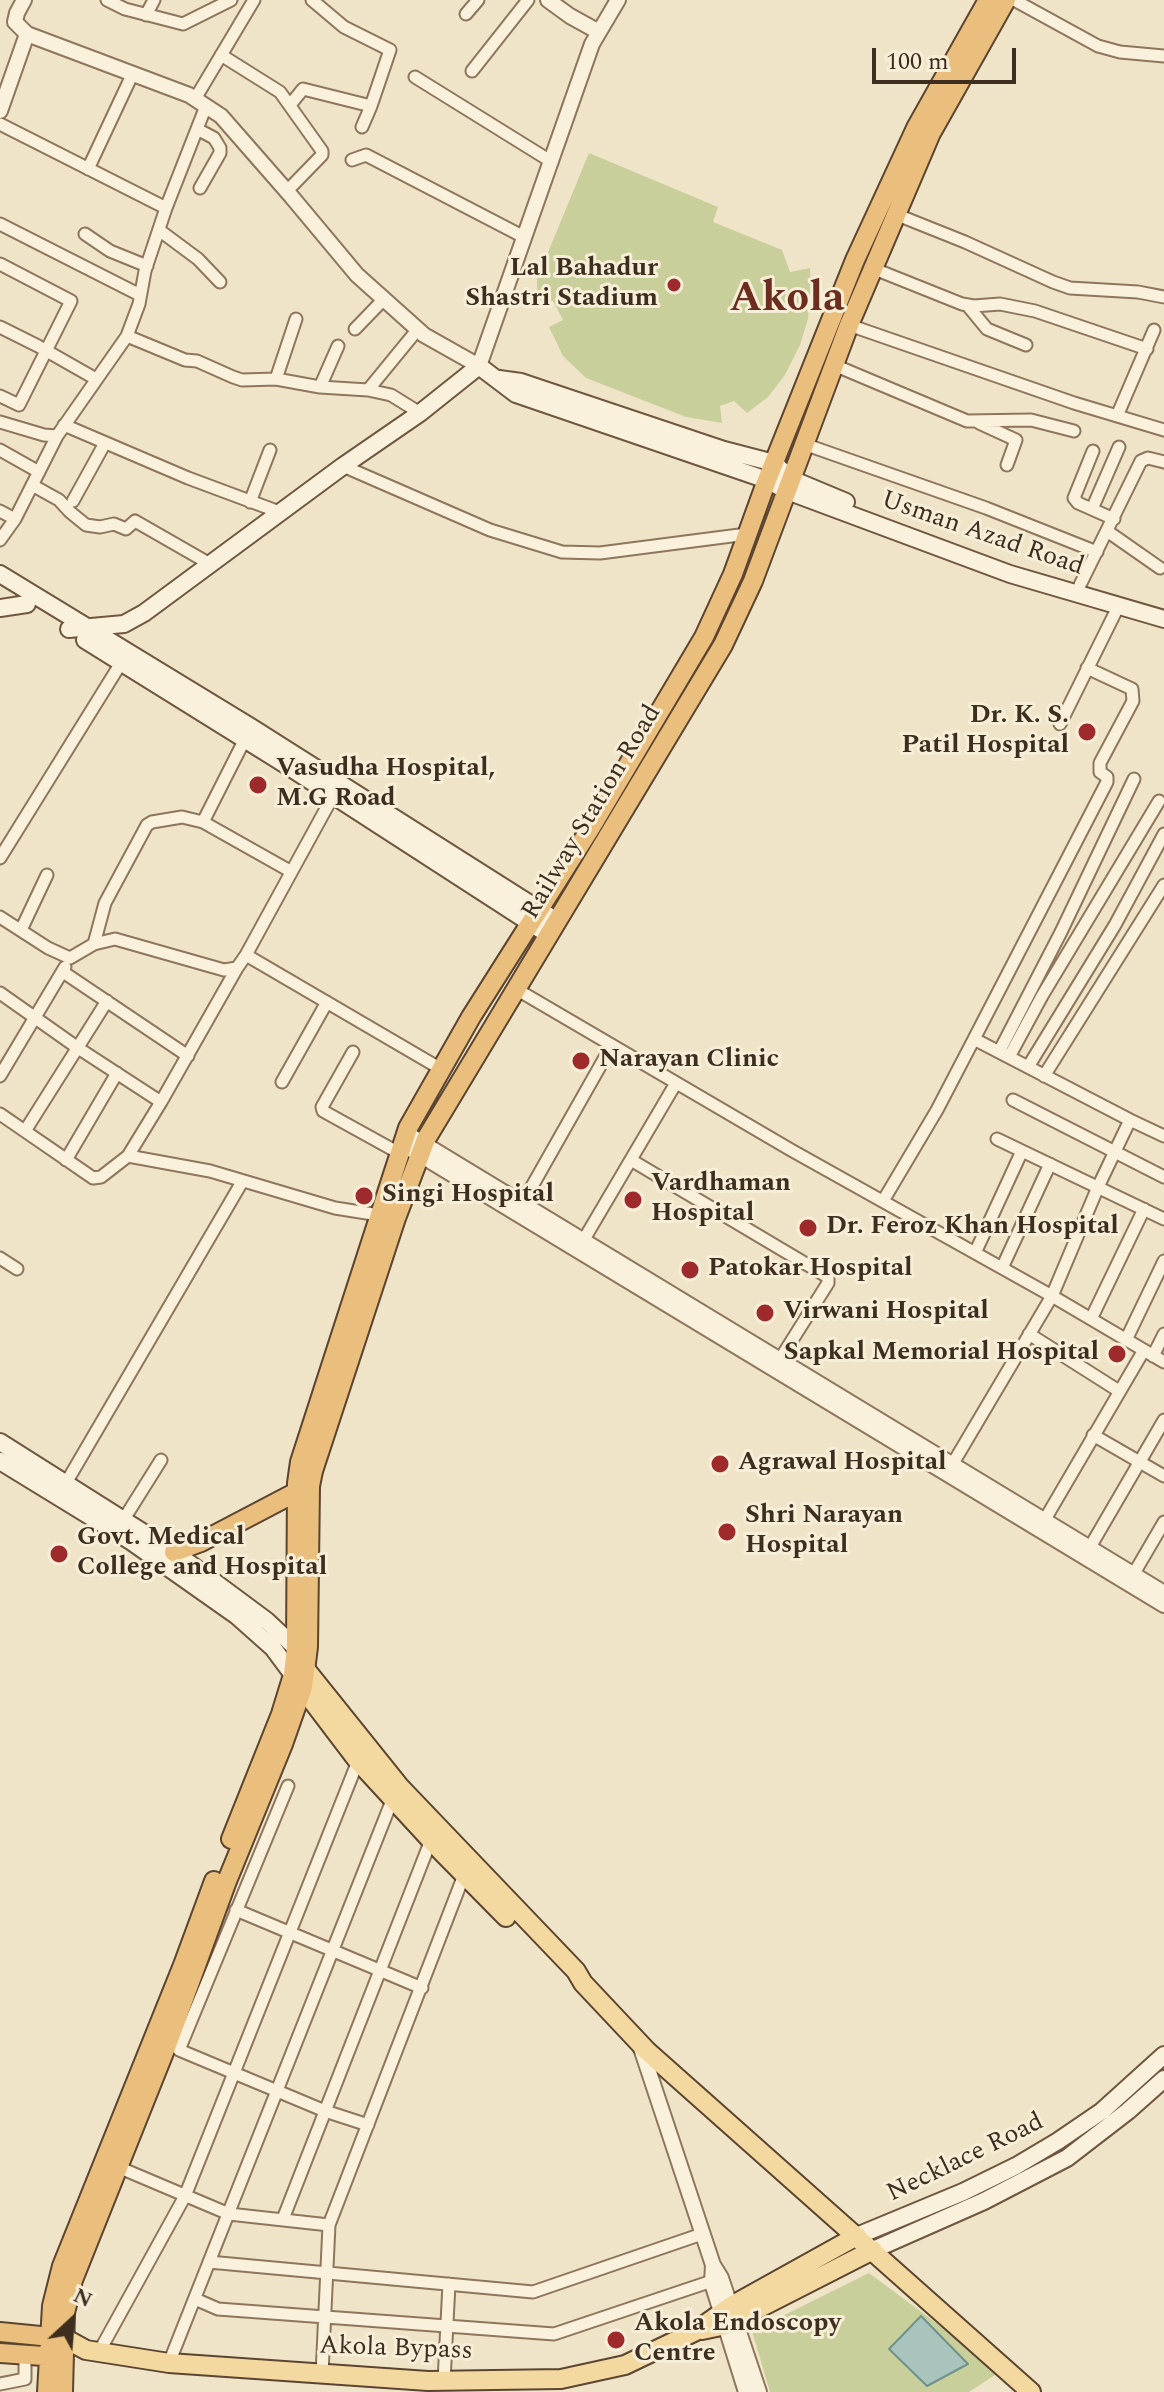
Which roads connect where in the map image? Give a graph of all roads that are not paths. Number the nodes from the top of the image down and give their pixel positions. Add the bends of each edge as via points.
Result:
1 (24, 0) edge
2 (154, 0) edge
3 (231, 0) edge
4 (253, 0) edge
5 (312, 0) edge
6 (478, 0) edge
7 (528, 0) edge
8 (548, 0) edge
9 (618, 0) edge
10 (988, 0) edge
11 (1006, 0) edge
12 (1014, 0) edge
13 (114, 2) edge
14 (213, 4) edge
15 (466, 14) dead end
16 (146, 15) junction
17 (599, 32) junction
18 (27, 34) junction
19 (221, 55) junction
20 (1164, 56) edge
21 (472, 71) dead end
22 (133, 73) junction
23 (415, 77) dead end
24 (200, 103) junction
25 (290, 105) junction
26 (371, 106) junction
27 (0, 111) edge
28 (0, 124) edge
29 (362, 127) dead end
30 (197, 129) junction
31 (352, 160) dead end
32 (552, 162) junction
33 (88, 169) junction
34 (200, 188) dead end
35 (287, 191) junction
36 (166, 208) junction
37 (895, 214) junction
38 (0, 224) edge
39 (159, 230) junction
40 (85, 234) dead end
41 (524, 237) junction
42 (0, 264) edge
43 (147, 266) junction
44 (872, 268) junction
45 (220, 282) dead end
46 (140, 295) junction
47 (1164, 297) edge
48 (384, 299) junction
49 (968, 306) junction
50 (296, 319) dead end
51 (849, 325) junction
52 (0, 327) edge
53 (355, 329) dead end
54 (418, 329) junction
55 (1154, 330) dead end
56 (127, 336) junction
57 (1026, 345) dead end
58 (338, 346) dead end
59 (1147, 349) junction
60 (45, 350) junction
61 (834, 365) junction
62 (479, 366) junction
63 (96, 379) junction
64 (276, 379) junction
65 (320, 387) junction
66 (368, 390) junction
67 (0, 396) edge
68 (420, 413) junction
69 (1117, 416) junction
70 (0, 422) edge
71 (974, 422) junction
72 (1163, 427) edge
73 (60, 430) junction
74 (1074, 431) dead end
75 (105, 443) junction
76 (804, 444) junction
77 (1119, 447) dead end
78 (0, 450) edge
79 (270, 450) dead end
80 (1093, 451) dead end
81 (1164, 462) edge
82 (1007, 465) dead end
83 (343, 466) junction
84 (770, 471) junction
85 (39, 472) junction
86 (32, 485) junction
87 (789, 485) junction
88 (73, 501) dead end
89 (250, 502) junction
90 (1092, 509) junction
91 (0, 511) edge
92 (282, 513) junction
93 (15, 519) junction
94 (1114, 519) junction
95 (1107, 531) junction
96 (747, 534) junction
97 (0, 540) edge
98 (1097, 552) junction
99 (210, 564) junction
100 (1160, 568) dead end
101 (0, 574) edge
102 (1080, 585) junction
103 (0, 587) edge
104 (27, 604) junction
105 (1119, 605) junction
106 (0, 608) edge
107 (1164, 609) edge
108 (1164, 619) edge
109 (124, 624) junction
110 (77, 628) junction
111 (121, 656) junction
112 (1087, 668) junction
113 (1060, 724) dead end
114 (248, 733) junction
115 (1134, 779) dead end
116 (333, 796) junction
117 (1159, 801) dead end
118 (203, 822) junction
119 (1164, 834) edge
120 (3, 845) edge
121 (0, 858) edge
122 (290, 871) junction
123 (47, 875) dead end
124 (1164, 885) edge
125 (534, 916) junction
126 (0, 917) edge
127 (553, 928) junction
128 (21, 930) junction
129 (94, 944) junction
130 (246, 955) junction
131 (70, 958) junction
132 (237, 968) junction
133 (63, 972) junction
134 (516, 989) junction
135 (0, 993) edge
136 (107, 1001) junction
137 (327, 1002) junction
138 (35, 1017) junction
139 (974, 1039) junction
140 (612, 1045) junction
141 (78, 1048) junction
142 (353, 1052) dead end
143 (1004, 1055) junction
144 (188, 1056) junction
145 (1028, 1067) junction
146 (441, 1069) junction
147 (117, 1073) junction
148 (0, 1076) edge
149 (1044, 1076) junction
150 (282, 1082) dead end
151 (676, 1083) junction
152 (1013, 1100) dead end
153 (161, 1102) junction
154 (0, 1114) edge
155 (1130, 1120) junction
156 (25, 1131) junction
157 (1164, 1136) edge
158 (997, 1139) dead end
159 (402, 1143) junction
160 (422, 1149) junction
161 (1022, 1151) junction
162 (1115, 1153) junction
163 (128, 1156) junction
164 (66, 1160) junction
165 (631, 1160) junction
166 (1050, 1164) junction
167 (1164, 1177) edge
168 (242, 1182) junction
169 (1098, 1187) junction
170 (883, 1201) junction
171 (522, 1204) junction
172 (1144, 1209) junction
173 (379, 1215) junction
174 (1164, 1219) edge
175 (583, 1241) junction
176 (975, 1253) junction
177 (0, 1258) edge
178 (1164, 1261) edge
179 (1002, 1268) junction
180 (17, 1269) dead end
181 (1052, 1296) junction
182 (1091, 1319) junction
183 (1029, 1334) junction
184 (1164, 1334) edge
185 (1126, 1340) junction
186 (1154, 1356) edge
187 (779, 1361) junction
188 (1119, 1391) junction
189 (1164, 1420) edge
190 (1093, 1435) junction
191 (0, 1442) edge
192 (161, 1460) dead end
193 (0, 1461) edge
194 (1140, 1461) junction
195 (952, 1465) junction
196 (1164, 1476) edge
197 (66, 1483) junction
198 (303, 1489) junction
199 (124, 1519) junction
200 (1044, 1521) junction
201 (1164, 1522) edge
202 (174, 1552) junction
203 (1087, 1553) junction
204 (1133, 1575) junction
205 (1164, 1593) edge
206 (1164, 1605) edge
207 (296, 1648) junction
208 (301, 1677) junction
209 (358, 1761) junction
210 (288, 1786) dead end
211 (393, 1798) junction
212 (431, 1840) junction
213 (464, 1875) junction
214 (236, 1910) junction
215 (291, 1933) junction
216 (334, 1950) junction
217 (379, 1969) junction
218 (583, 1983) junction
219 (422, 1988) junction
220 (639, 2043) junction
221 (1164, 2055) edge
222 (235, 2073) junction
223 (1164, 2079) edge
224 (278, 2090) junction
225 (325, 2111) junction
226 (368, 2125) junction
227 (118, 2167) junction
228 (185, 2196) junction
229 (229, 2214) junction
230 (283, 2219) junction
231 (329, 2225) junction
232 (702, 2234) junction
233 (857, 2236) junction
234 (873, 2250) junction
235 (209, 2262) junction
236 (327, 2274) junction
237 (715, 2275) junction
238 (449, 2284) junction
239 (195, 2299) junction
240 (729, 2316) junction
241 (325, 2318) junction
242 (447, 2327) junction
243 (0, 2332) edge
244 (57, 2337) junction
245 (93, 2351) junction
246 (0, 2353) edge
247 (25, 2355) junction
248 (56, 2357) junction
249 (169, 2363) junction
250 (322, 2374) junction
251 (444, 2381) junction
252 (0, 2384) edge
253 (47, 2392) edge
254 (63, 2392) edge
255 (746, 2392) edge
256 (759, 2392) edge
257 (1031, 2392) edge

1 - 18 street via 15,22
2 - 16 street
3 - 14 street
4 - 19 street
5 - 26 street via 344,27 390,50
6 - 15 street
7 - 21 street
8 - 17 street
9 - 17 street
10 - 84 highway, Railway Station Road via 904,151
11 - 37 highway, Railway Station Road via 941,113
12 - 20 street via 1098,46
13 - 16 street
14 - 16 street via 183,24
17 - 32 street
18 - 22 street
18 - 27 street
19 - 24 street
19 - 25 street via 280,92
22 - 24 street
22 - 33 street
23 - 32 street
24 - 30 street
24 - 35 street via 221,116
25 - 26 street via 303,89
25 - 35 street via 323,153
26 - 29 street
28 - 33 street
30 - 34 street via 216,140 221,151
30 - 36 street
31 - 41 street via 366,155
32 - 41 street
33 - 36 street
35 - 48 street via 357,275
36 - 39 street
37 - 44 highway, Railway Station Road
37 - 47 street via 1070,288
38 - 46 street
39 - 43 street
39 - 45 street
40 - 43 street
41 - 62 street
42 - 60 street via 71,301
43 - 46 street
44 - 49 street
44 - 51 highway, Railway Station Road
46 - 56 street
48 - 53 street
48 - 54 street
49 - 57 street via 987,329
49 - 59 street via 1000,304 1035,311
50 - 64 street
51 - 61 highway, Railway Station Road
51 - 69 street
52 - 60 street
54 - 62 street
54 - 66 street
55 - 59 street
56 - 63 street
56 - 64 street via 242,380
58 - 65 street
59 - 69 street
60 - 63 street
60 - 67 street via 19,405
61 - 71 street
61 - 76 highway, Railway Station Road
62 - 68 main road
62 - 84 main road via 516,394
63 - 73 street
64 - 65 street
65 - 66 street
66 - 68 street via 391,395
68 - 83 main road
69 - 72 street
70 - 73 street via 44,435
71 - 74 street via 1031,420
71 - 82 street via 1016,440
73 - 75 street
73 - 85 street
75 - 88 street
75 - 89 street
76 - 87 highway, Railway Station Road
76 - 98 street
77 - 90 street
78 - 85 street
79 - 89 street
80 - 90 street via 1074,498
81 - 94 street via 1141,461
83 - 92 main road
83 - 96 street via 490,530 562,552 600,553
84 - 87 main road
84 - 96 highway, Railway Station Road
85 - 86 street
86 - 93 street
86 - 99 street via 59,500 86,525 126,529 135,521
87 - 102 main road, Usman Azad Road via 1010,566
87 - 105 main road, Usman Azad Road via 1010,574
87 - 127 highway, Railway Station Road via 723,645
89 - 92 street
90 - 94 street
91 - 93 street
92 - 99 main road
93 - 97 street
94 - 95 street
95 - 98 street
95 - 100 street
96 - 125 highway, Railway Station Road via 704,637
98 - 102 street
99 - 109 main road
101 - 110 main road
102 - 107 main road, Usman Azad Road
103 - 104 main road
104 - 106 main road
104 - 110 main road
105 - 108 main road, Usman Azad Road
105 - 112 street
109 - 110 main road
109 - 111 main road
110 - 111 main road
111 - 114 main road
111 - 120 street
112 - 113 street
112 - 139 street via 1132,689 1133,701 1100,763 1107,782
114 - 116 main road
114 - 118 street
114 - 125 main road
115 - 143 street
116 - 122 street
116 - 125 main road
117 - 143 street
118 - 122 street
118 - 129 street via 182,817 147,825 105,903
119 - 145 street
120 - 121 street
122 - 130 street
123 - 128 street
124 - 149 street
125 - 127 main road
125 - 146 highway, Railway Station Road
126 - 128 street
127 - 134 highway, Railway Station Road
128 - 131 street
129 - 131 street
129 - 132 street via 115,939 224,970
130 - 132 street
130 - 137 street
131 - 133 street
132 - 144 street
133 - 136 street
133 - 138 street
134 - 140 street
134 - 160 highway, Railway Station Road
135 - 138 street
136 - 141 street
136 - 144 street
137 - 146 street
137 - 150 street
138 - 141 street
138 - 148 street
139 - 143 street
139 - 170 street
140 - 151 street
140 - 171 street
141 - 147 street
141 - 156 street
142 - 159 street via 323,1111
143 - 145 street
144 - 153 street
145 - 149 street
146 - 159 highway, Railway Station Road
147 - 153 street
147 - 164 street
149 - 155 street
151 - 165 street
151 - 170 street
152 - 162 street
153 - 163 street
154 - 156 street
155 - 157 street
155 - 162 street
156 - 164 street
158 - 161 street
159 - 160 street
159 - 173 highway, Railway Station Road
160 - 171 street
160 - 198 highway, Railway Station Road
160 - 203 street
161 - 166 street
161 - 176 street
162 - 167 street
162 - 169 street
163 - 164 street via 96,1179
163 - 168 street
165 - 175 street
165 - 187 street via 828,1277
166 - 169 street
166 - 179 street
168 - 173 street
168 - 197 street
169 - 172 street
169 - 181 street
170 - 176 street
171 - 175 street
172 - 174 street
172 - 182 street
173 - 198 highway, Railway Station Road via 300,1462
175 - 187 street
176 - 179 street
177 - 180 street
178 - 185 street
179 - 181 street
181 - 182 street
181 - 183 street
182 - 185 street
183 - 188 street
183 - 195 street
184 - 186 street
185 - 186 street
186 - 188 street
187 - 195 street
188 - 190 street
189 - 194 street
190 - 194 street
190 - 200 street
191 - 197 main road
192 - 199 street
193 - 208 main road via 132,1542 237,1616
194 - 196 street
194 - 203 street
195 - 200 street
197 - 199 main road
198 - 202 highway
198 - 207 highway, Railway Station Road
198 - 208 highway, Railway Station Road
199 - 202 main road
200 - 203 street
201 - 204 street
202 - 207 main road via 248,1605
203 - 204 street
203 - 206 street
204 - 205 street
207 - 208 main road
208 - 209 main road
208 - 218 main road
208 - 227 highway via 288,1731
208 - 244 highway via 281,1714 62,2266 53,2299
209 - 211 main road
209 - 215 street
210 - 214 street
211 - 212 main road
211 - 216 street
212 - 213 main road
212 - 217 street
213 - 218 main road via 566,1977
213 - 219 street
214 - 215 street
214 - 222 street via 179,2048
215 - 216 street
215 - 222 street
216 - 217 street
216 - 224 street
217 - 219 street
217 - 225 street
218 - 220 main road
219 - 226 street
220 - 232 street
220 - 233 main road
221 - 233 main road, Necklace Road via 1102,2111 1016,2166
222 - 224 street
222 - 228 street
223 - 234 main road via 1067,2158
224 - 225 street
224 - 229 street
225 - 226 street
225 - 230 street
226 - 231 street
227 - 228 street
227 - 244 highway
228 - 229 street
228 - 245 street
229 - 230 street
229 - 235 street
230 - 231 street
231 - 236 street
232 - 237 street
232 - 238 street via 533,2292
233 - 234 main road
233 - 240 main road, Akola Bypass
234 - 240 main road, Akola Bypass
234 - 257 main road
235 - 236 street
235 - 239 street
236 - 238 street
236 - 241 street
237 - 240 street
237 - 242 street via 554,2334
238 - 242 street
239 - 241 street via 218,2309
239 - 249 street
240 - 251 main road, Akola Bypass via 625,2365 561,2379
240 - 255 street
240 - 256 street
241 - 242 street
241 - 250 street
242 - 251 street
243 - 244 highway, Akola Bypass
244 - 245 main road, Akola Bypass
244 - 248 highway
245 - 248 main road, Akola Bypass
245 - 249 main road, Akola Bypass
246 - 247 highway, Akola Bypass
247 - 248 highway, Akola Bypass
247 - 252 street via 25,2379
248 - 253 highway
248 - 254 highway
249 - 250 main road, Akola Bypass
250 - 251 main road, Akola Bypass

